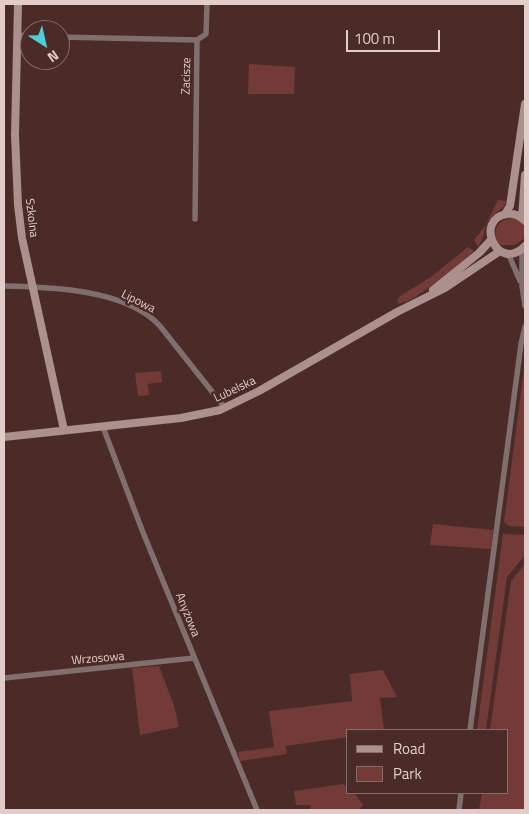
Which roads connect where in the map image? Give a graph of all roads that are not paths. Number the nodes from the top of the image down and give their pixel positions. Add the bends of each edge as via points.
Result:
1 (18, 4) edge
2 (206, 4) edge
3 (17, 35) junction
4 (20, 35) edge
5 (70, 37) edge
6 (197, 40) junction
7 (525, 104) edge
8 (525, 175) edge
9 (505, 214) junction
10 (195, 219) dead end
11 (524, 219) edge
12 (491, 240) junction
13 (523, 247) edge
14 (504, 252) junction
15 (4, 286) edge
16 (32, 286) junction
17 (522, 286) junction
18 (424, 297) junction
19 (525, 306) edge
20 (525, 327) edge
21 (225, 408) junction
22 (103, 427) junction
23 (64, 430) junction
24 (4, 437) edge
25 (194, 658) junction
26 (4, 678) edge
27 (470, 729) edge
28 (461, 794) edge
29 (257, 810) edge
30 (459, 810) edge

1 - 3 main road, Szkolna
2 - 6 street via 206,34
3 - 4 street
3 - 16 main road, Szkolna via 16,182 20,229
5 - 6 street, Zacisze
6 - 10 street, Zacisze
7 - 9 main road via 510,206
8 - 11 main road
9 - 11 main road via 516,214
9 - 12 main road via 493,224
12 - 14 main road
12 - 18 main road, Lubelska
13 - 14 main road, Lubelska
13 - 17 street
14 - 17 street
14 - 18 main road, Lubelska
15 - 16 street, Lipowa
16 - 21 street, Lipowa via 92,292 147,315 160,326
16 - 23 main road, Szkolna
17 - 19 street
18 - 21 main road, Lubelska via 268,387
20 - 27 street
21 - 22 main road, Lubelska via 181,418
22 - 23 main road, Lubelska
22 - 25 street, Anyżowa
23 - 24 main road, Lubelska
25 - 26 street, Wrzosowa
25 - 29 street, Anyżowa
28 - 30 street

